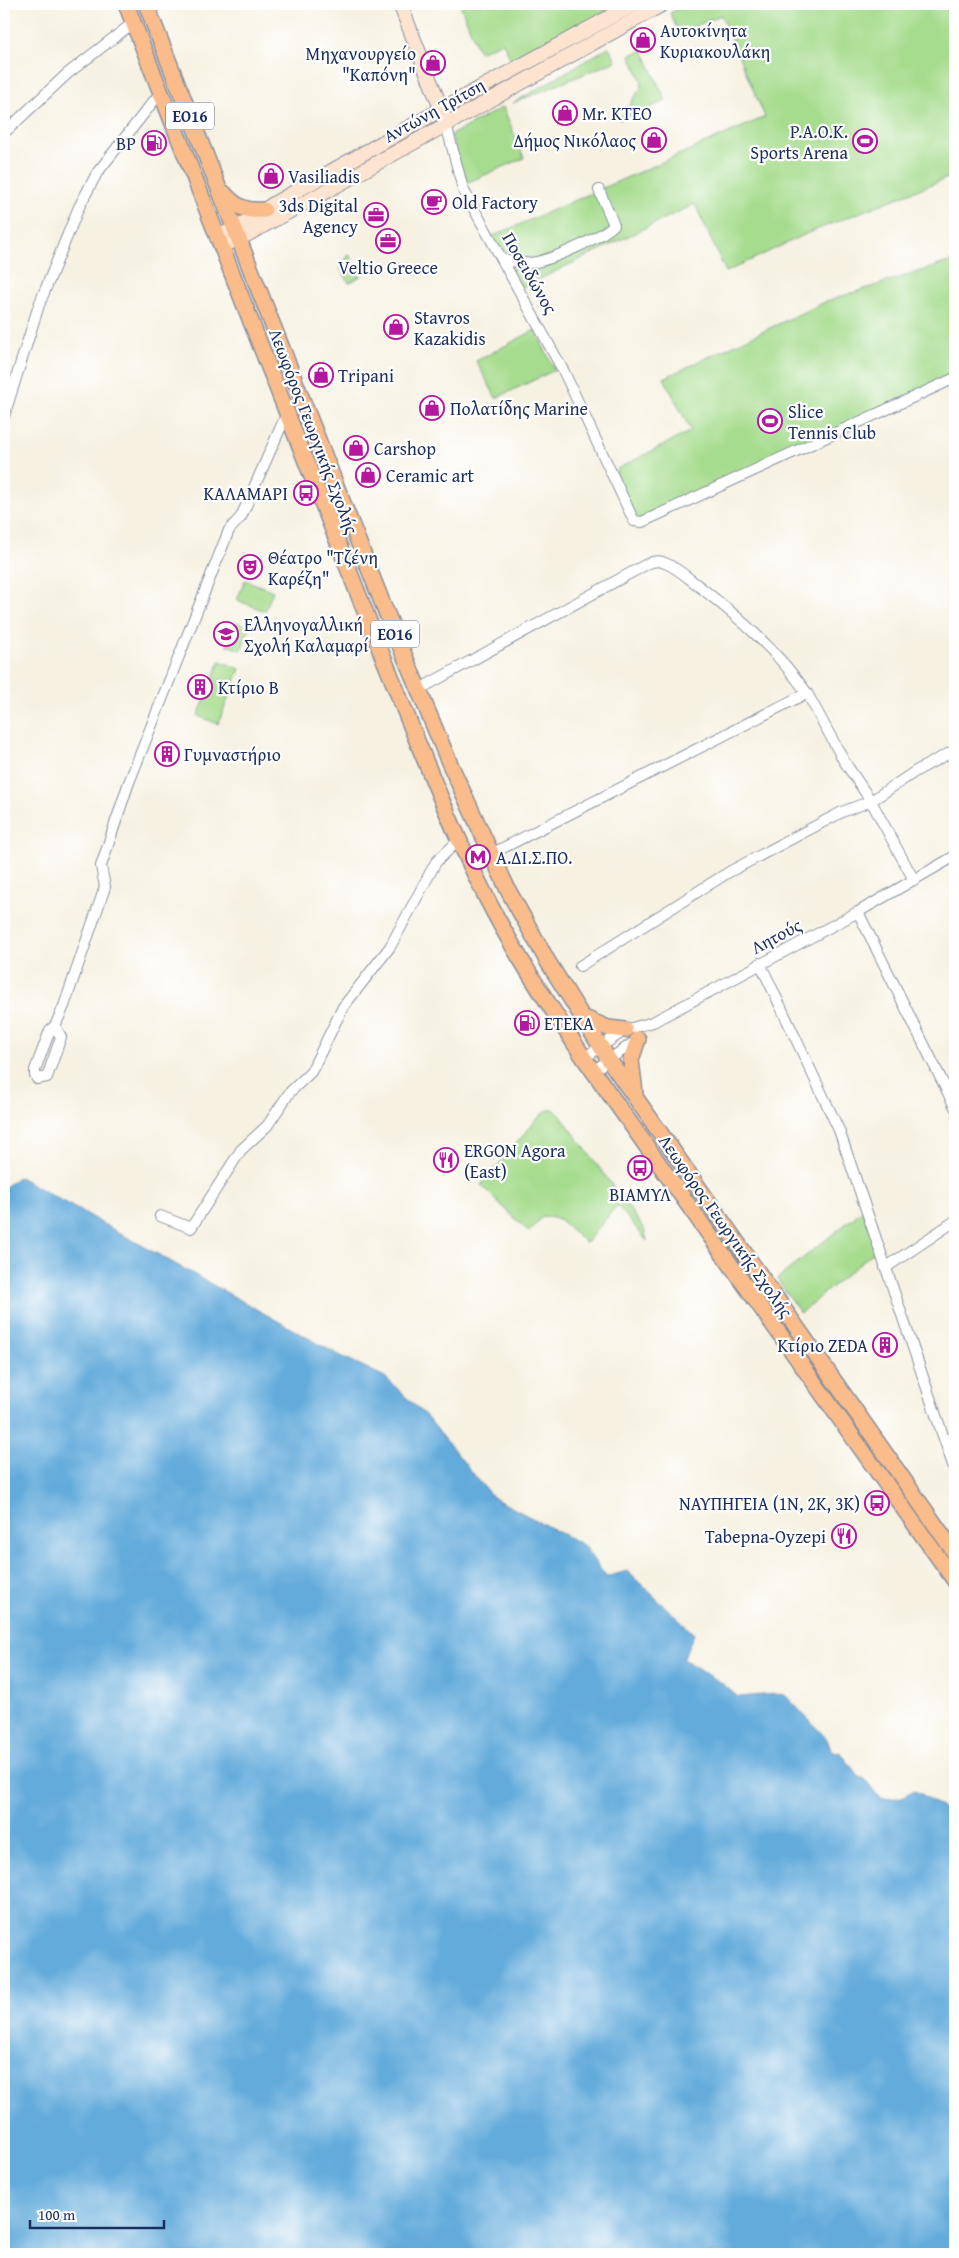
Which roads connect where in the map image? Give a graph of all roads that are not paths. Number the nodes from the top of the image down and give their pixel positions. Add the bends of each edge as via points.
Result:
1 (126, 4) edge
2 (146, 4) edge
3 (400, 4) edge
4 (634, 4) edge
5 (663, 4) edge
6 (133, 23) junction
7 (160, 93) junction
8 (442, 109) junction
9 (446, 124) junction
10 (4, 132) edge
11 (220, 187) junction
12 (599, 190) dead end
13 (264, 210) junction
14 (237, 234) junction
15 (219, 242) junction
16 (503, 259) junction
17 (955, 378) edge
18 (287, 413) junction
19 (4, 416) edge
20 (418, 690) junction
21 (807, 693) junction
22 (955, 750) edge
23 (871, 801) junction
24 (460, 840) junction
25 (490, 854) junction
26 (955, 856) edge
27 (914, 880) junction
28 (858, 912) junction
29 (760, 963) junction
30 (580, 966) dead end
31 (581, 1016) junction
32 (653, 1022) junction
33 (56, 1026) dead end
34 (631, 1035) junction
35 (605, 1053) junction
36 (584, 1058) junction
37 (593, 1071) junction
38 (636, 1097) junction
39 (955, 1107) edge
40 (160, 1216) dead end
41 (955, 1221) edge
42 (885, 1268) junction
43 (955, 1471) edge
44 (955, 1553) edge
45 (953, 1575) edge

1 - 6 main road, ΕΟ16
2 - 11 main road, Λεωφόρος Γεωργικής Σχολής / ΕΟ16
3 - 8 street, Ποσειδώνος
4 - 8 street, Αντώνη Τρίτση
5 - 9 street, Αντώνη Τρίτση
6 - 7 main road, ΕΟ16
6 - 10 street via 67,74
7 - 15 main road, ΕΟ16
7 - 19 street via 97,173 79,207 39,306
8 - 9 street, Ποσειδώνος
8 - 13 street, Αντώνη Τρίτση
9 - 14 street, Αντώνη Τρίτση
9 - 16 street, Ποσειδώνος via 463,189
11 - 13 main road via 240,207
11 - 14 main road, Λεωφόρος Γεωργικής Σχολής / ΕΟ16
12 - 16 street via 614,225 603,235 529,263
13 - 14 street, Αντώνη Τρίτση
14 - 15 street, Αντώνη Τρίτση
14 - 20 main road, Λεωφόρος Γεωργικής Σχολής / ΕΟ16
15 - 18 main road, Λεωφόρος Γεωργικής Σχολής / ΕΟ16
16 - 17 street, Ποσειδώνος via 566,376 632,519 638,522
18 - 24 main road, Λεωφόρος Γεωργικής Σχολής / ΕΟ16 via 381,652
18 - 33 street via 242,517 229,530 137,759 102,866 105,887
20 - 21 street via 646,564 659,561 681,572 764,641
20 - 25 main road, Λεωφόρος Γεωργικής Σχολής / ΕΟ16
21 - 23 street via 844,761
21 - 25 street
22 - 23 street
23 - 27 street
23 - 30 street via 842,812 729,872
24 - 36 main road, Λεωφόρος Γεωργικής Σχολής / ΕΟ16 via 500,923
24 - 40 street via 436,862 390,947 343,1007 311,1072 290,1092 267,1126 241,1150 191,1228
25 - 31 main road, Λεωφόρος Γεωργικής Σχολής / ΕΟ16 via 525,922
26 - 27 street, Λητούς
27 - 28 street, Λητούς
28 - 29 street, Λητούς
28 - 39 street
29 - 32 street, Λητούς
29 - 42 street via 840,1130
31 - 34 main road
31 - 35 main road, ΕΟ16
32 - 34 street, Λητούς
32 - 34 street, Λητούς
34 - 35 street, Λητούς
34 - 35 street, Λητούς
34 - 38 main road
35 - 36 street, Λητούς
35 - 37 street, Λητούς
35 - 38 main road, ΕΟ16
36 - 37 main road, ΕΟ16
37 - 45 main road, Λεωφόρος Γεωργικής Σχολής / ΕΟ16
38 - 44 main road, Λεωφόρος Γεωργικής Σχολής / ΕΟ16
41 - 42 street
42 - 43 street

